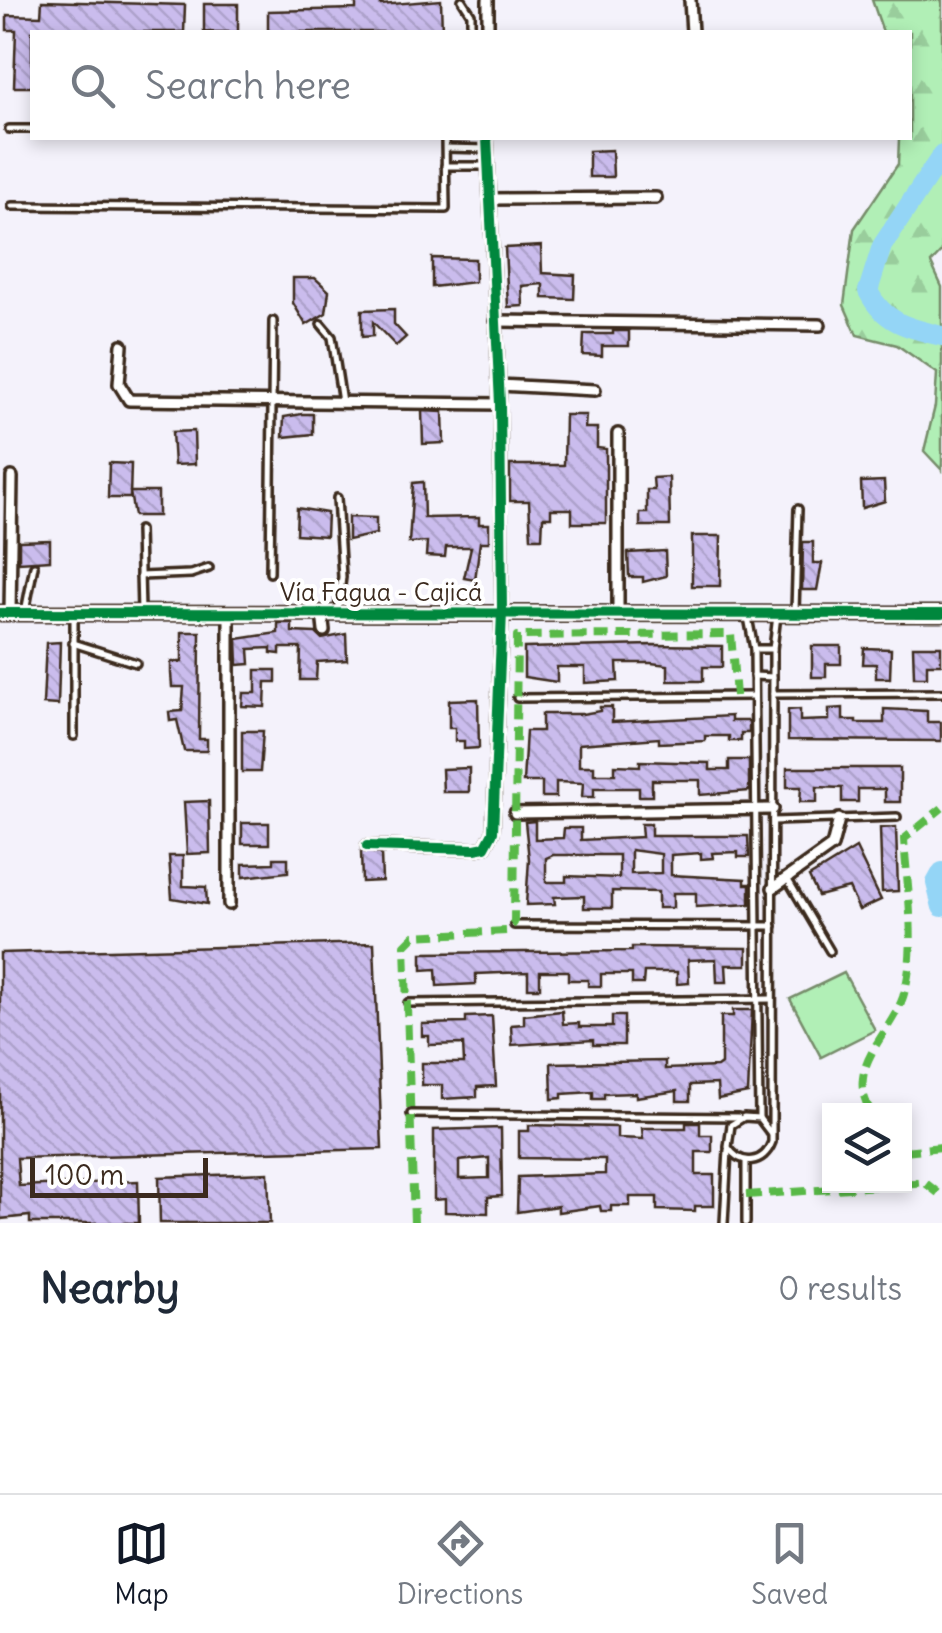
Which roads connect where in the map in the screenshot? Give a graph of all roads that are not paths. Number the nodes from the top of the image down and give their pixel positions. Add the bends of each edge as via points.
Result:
1 (462, 0) edge
2 (488, 0) edge
3 (690, 0) edge
4 (471, 30) edge
5 (488, 30) edge
6 (692, 30) edge
7 (30, 128) edge
8 (9, 129) dead end
9 (445, 140) edge
10 (488, 140) edge
11 (445, 148) junction
12 (488, 149) junction
13 (445, 166) junction
14 (488, 167) junction
15 (656, 198) dead end
16 (490, 200) junction
17 (12, 206) dead end
18 (273, 321) dead end
19 (496, 321) junction
20 (321, 324) dead end
21 (820, 325) dead end
22 (122, 345) dead end
23 (499, 386) junction
24 (595, 390) dead end
25 (270, 401) junction
26 (342, 402) junction
27 (500, 404) junction
28 (618, 434) dead end
29 (12, 477) dead end
30 (337, 498) dead end
31 (798, 509) dead end
32 (139, 530) dead end
33 (34, 566) dead end
34 (209, 568) dead end
35 (270, 573) dead end
36 (140, 576) junction
37 (322, 612) junction
38 (502, 612) junction
39 (796, 612) junction
40 (5, 613) edge
41 (24, 613) junction
42 (74, 613) junction
43 (141, 613) junction
44 (230, 613) junction
45 (338, 613) junction
46 (618, 613) junction
47 (748, 613) junction
48 (777, 613) junction
49 (942, 614) edge
50 (324, 631) dead end
51 (74, 643) junction
52 (773, 649) junction
53 (754, 650) junction
54 (136, 663) dead end
55 (754, 676) junction
56 (773, 676) junction
57 (942, 693) edge
58 (773, 694) junction
59 (754, 696) junction
60 (517, 698) dead end
61 (74, 736) dead end
62 (755, 809) junction
63 (773, 809) junction
64 (515, 813) dead end
65 (897, 817) dead end
66 (838, 819) junction
67 (773, 822) junction
68 (367, 846) dead end
69 (788, 880) junction
70 (773, 888) junction
71 (228, 904) dead end
72 (756, 924) junction
73 (514, 925) dead end
74 (772, 926) junction
75 (830, 951) dead end
76 (772, 998) junction
77 (758, 1000) junction
78 (408, 1004) dead end
79 (411, 1114) dead end
80 (744, 1117) junction
81 (759, 1118) junction
82 (772, 1134) junction
83 (728, 1147) junction
84 (746, 1161) junction
85 (724, 1223) edge
86 (746, 1223) edge

1 - 4 lane
2 - 5 street
3 - 6 street
7 - 8 lane
9 - 11 lane
10 - 12 street
11 - 12 lane
11 - 13 lane
12 - 14 street
13 - 14 lane
13 - 17 lane via 446,209
14 - 16 street
15 - 16 street
16 - 19 street
18 - 25 lane
19 - 21 street
19 - 23 street
20 - 26 lane via 332,336
22 - 25 street via 119,384 128,400
23 - 24 street
23 - 27 street
25 - 26 street
25 - 35 lane
26 - 27 street
27 - 38 street
28 - 46 street
29 - 40 street
30 - 45 lane
31 - 39 lane
32 - 36 lane
33 - 41 lane
34 - 36 lane
36 - 43 lane
37 - 44 street, Vía Fagua - Cajicá
37 - 45 street, Vía Fagua - Cajicá
37 - 50 street
38 - 45 street, Vía Fagua - Cajicá
38 - 46 street, Vía Fagua - Cajicá
38 - 68 street via 491,840 475,848
39 - 48 street, Vía Fagua - Cajicá
39 - 49 street, Vía Fagua - Cajicá
40 - 41 street, Vía Fagua - Cajicá
41 - 42 street, Vía Fagua - Cajicá
42 - 43 street, Vía Fagua - Cajicá
42 - 51 lane
43 - 44 street, Vía Fagua - Cajicá
44 - 71 street
46 - 47 street, Vía Fagua - Cajicá
47 - 48 street, Vía Fagua - Cajicá
47 - 53 lane
48 - 52 lane
51 - 54 lane
51 - 61 lane
52 - 53 lane
52 - 56 lane
53 - 55 lane
55 - 56 lane
55 - 59 lane
56 - 58 lane
57 - 58 lane
58 - 63 lane
59 - 60 lane
59 - 62 lane
62 - 63 street
62 - 64 street
62 - 72 lane
63 - 67 lane
65 - 66 lane
66 - 67 lane
66 - 69 street via 832,846
67 - 70 lane
69 - 70 street
69 - 75 lane
70 - 74 lane
72 - 73 lane
72 - 74 lane
72 - 77 lane
74 - 76 lane
76 - 77 lane
76 - 82 lane
77 - 78 lane
77 - 81 lane
79 - 80 lane
80 - 81 lane
80 - 83 lane via 732,1125
81 - 82 lane
82 - 84 lane via 766,1154
83 - 84 lane
83 - 85 lane
84 - 86 lane

